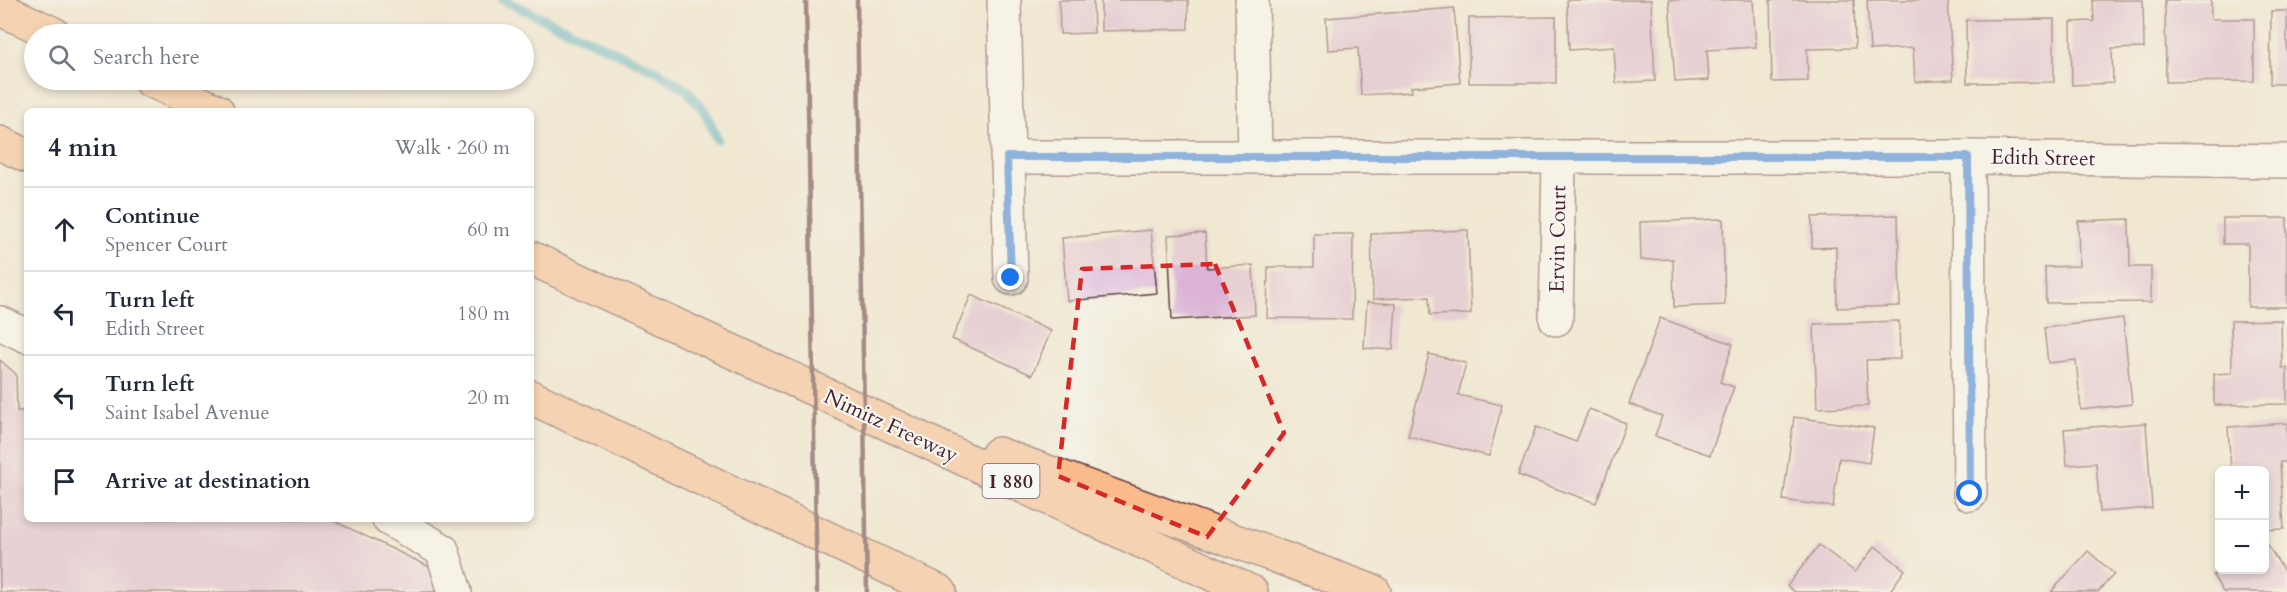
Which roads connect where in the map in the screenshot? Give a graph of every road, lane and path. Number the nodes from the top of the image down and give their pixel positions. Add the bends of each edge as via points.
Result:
1 (1005, 0) edge
2 (1252, 0) edge
3 (0, 9) edge
4 (32, 24) edge
5 (172, 90) edge
6 (211, 108) edge
7 (0, 143) edge
8 (24, 155) edge
9 (1255, 156) junction
10 (1007, 157) junction
11 (1968, 157) junction
12 (1559, 159) junction
13 (2287, 161) edge
14 (534, 259) edge
15 (1011, 278) dead end
16 (1556, 319) dead end
17 (0, 323) edge
18 (24, 335) edge
19 (771, 371) junction
20 (534, 398) edge
21 (1970, 494) dead end
22 (394, 522) edge
23 (455, 592) edge
24 (940, 592) edge
25 (1251, 592) edge
26 (1374, 592) edge

1 - 10 street
2 - 9 street
3 - 4 highway
5 - 6 highway
7 - 8 highway
9 - 10 street, Edith Street
9 - 12 street, Edith Street
10 - 15 street
11 - 12 street, Edith Street
11 - 13 street, Edith Street
11 - 21 street
12 - 16 street, Ervin Court
14 - 19 highway, Nimitz Freeway / I 880
17 - 18 street
19 - 25 highway, Nimitz Freeway / I 880
19 - 26 highway
20 - 24 highway
22 - 23 street via 442,550

